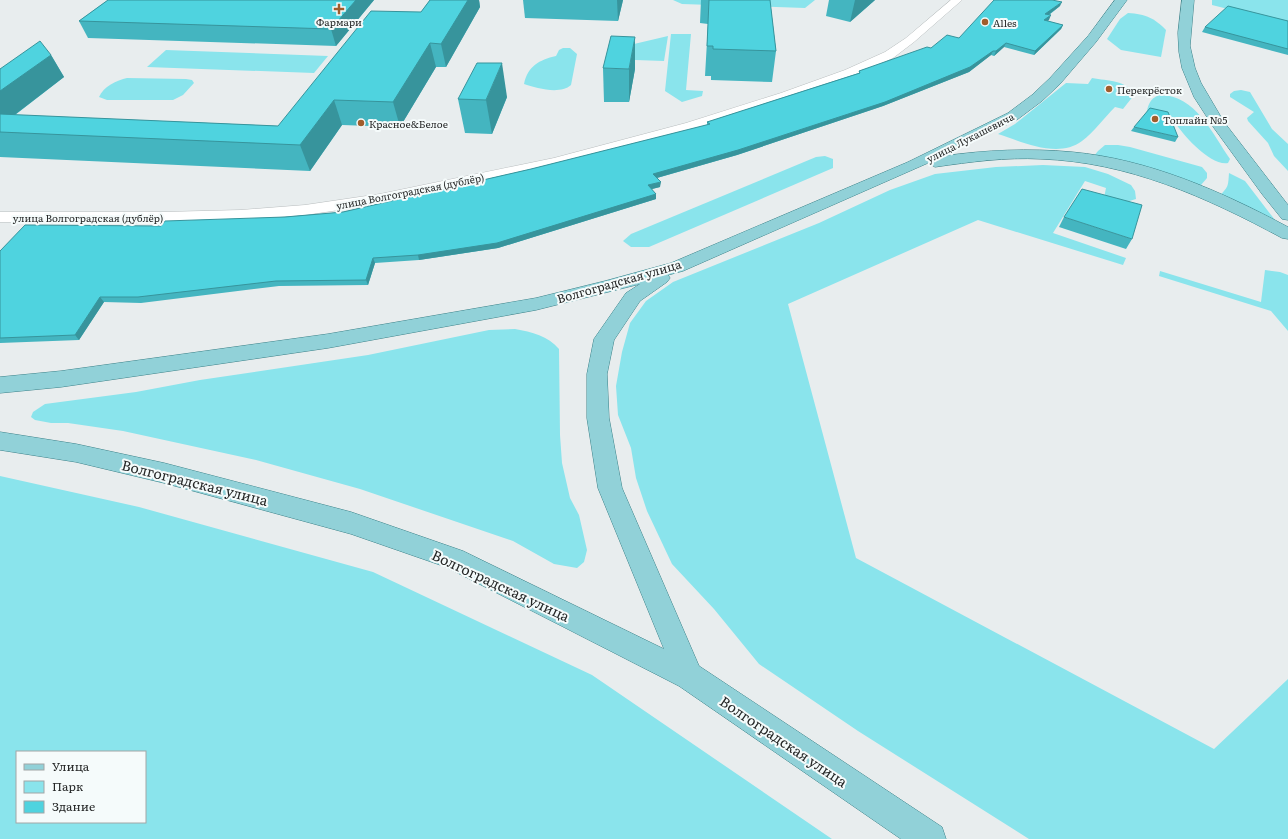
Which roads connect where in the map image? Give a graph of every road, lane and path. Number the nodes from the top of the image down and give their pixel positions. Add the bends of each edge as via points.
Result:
1 (957, 0) edge
2 (1121, 0) edge
3 (1188, 0) edge
4 (913, 166) junction
5 (1288, 215) edge
6 (0, 217) edge
7 (1288, 234) edge
8 (677, 267) junction
9 (0, 385) edge
10 (0, 441) edge
11 (689, 676) junction
12 (930, 839) edge

1 - 6 street, улица Волгоградская (дублёр) via 889,55 849,73 691,126 563,160 380,199 305,210 163,217
2 - 4 main road, улица Лукашевича via 1092,39 1037,98 1013,116
3 - 5 main road via 1185,52 1199,92 1217,122
4 - 7 main road via 1006,154 1042,154 1095,159 1160,176 1250,213
4 - 8 main road, Волгоградская улица
8 - 9 main road, Волгоградская улица via 536,304 328,341 61,379
8 - 11 main road via 633,297 604,339 597,374 598,418 610,488
10 - 11 main road, Волгоградская улица via 76,453 164,473 351,523 454,559
11 - 12 main road, Волгоградская улица

